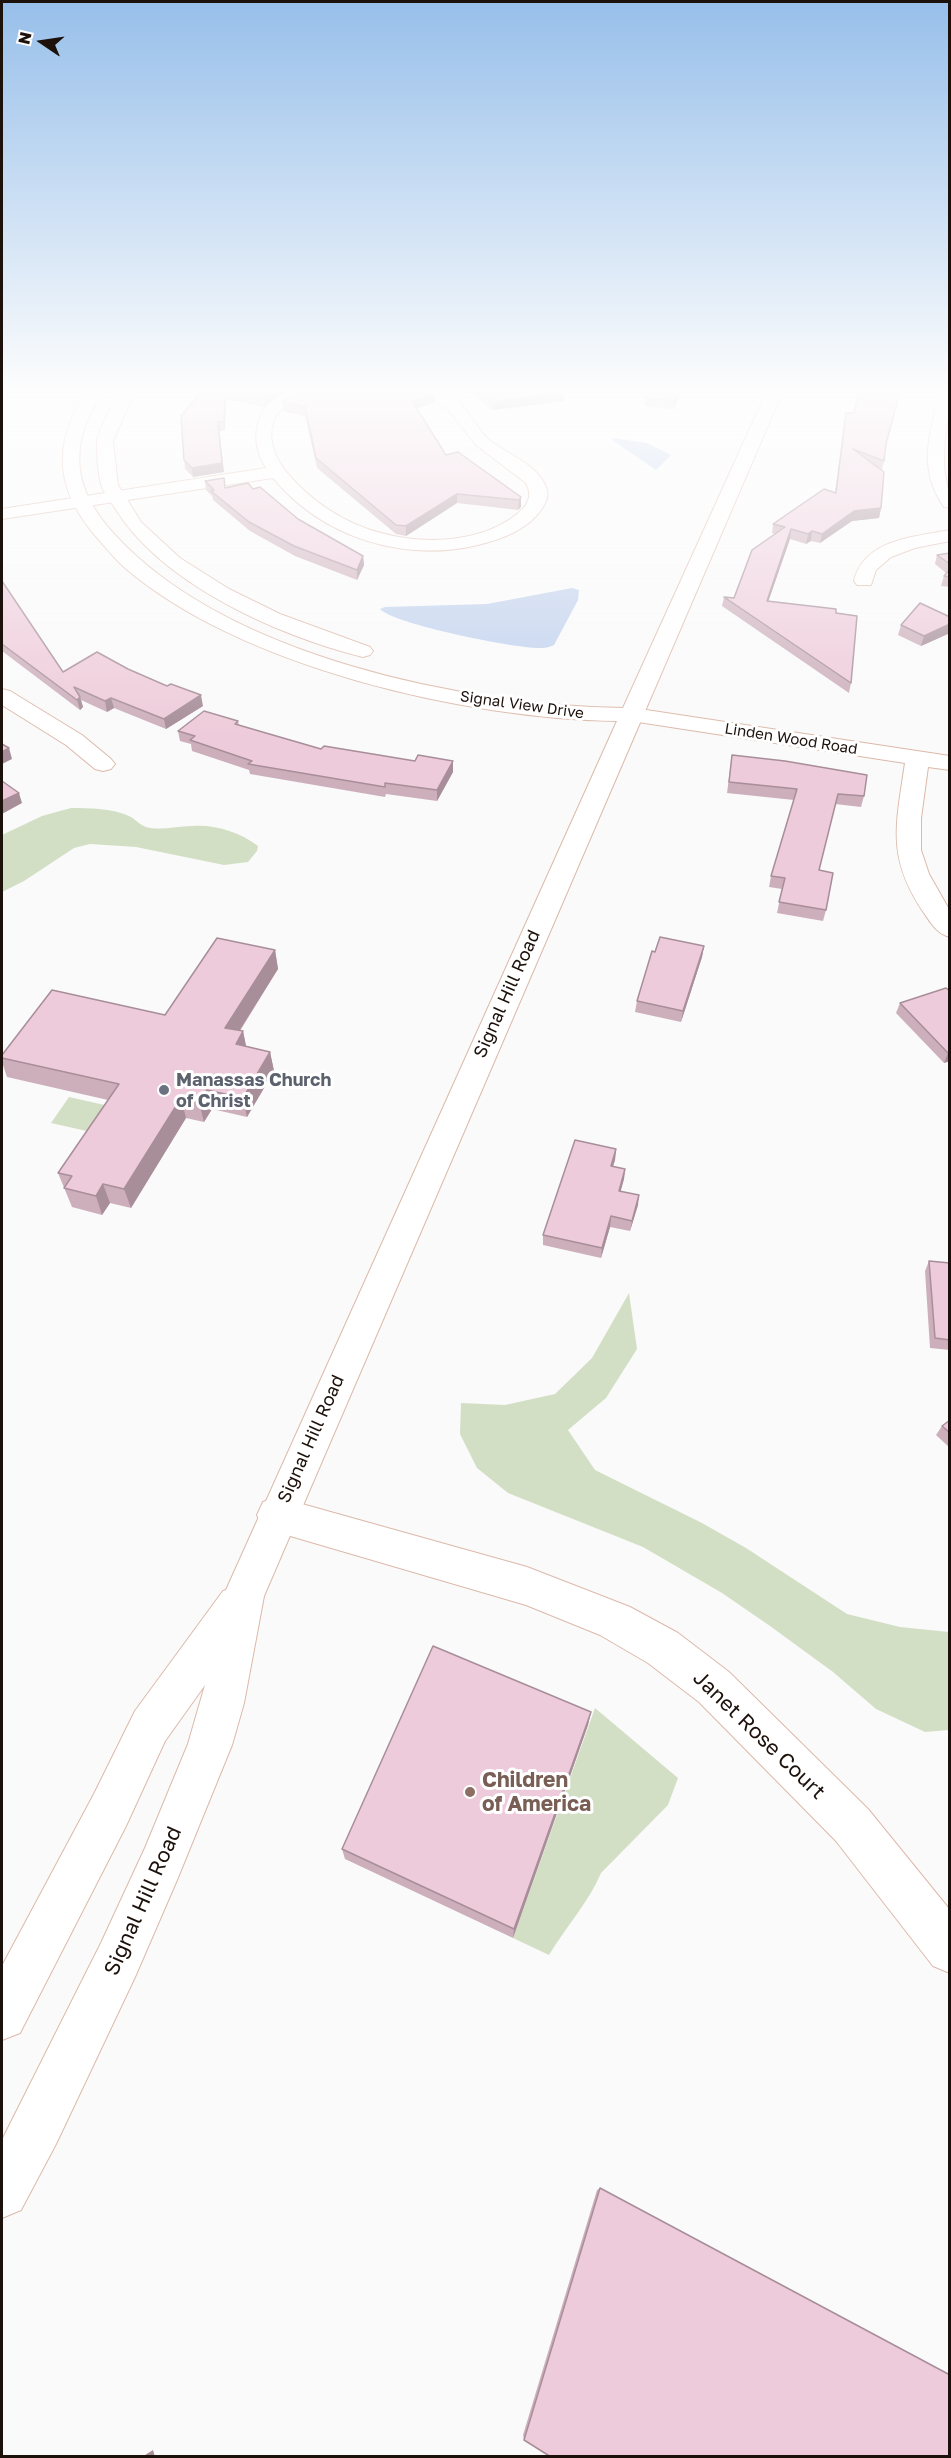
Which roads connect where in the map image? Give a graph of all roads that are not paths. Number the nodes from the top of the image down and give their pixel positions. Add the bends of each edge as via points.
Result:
1 (43, 508) edge
2 (84, 508) edge
3 (123, 508) edge
4 (318, 508) edge
5 (534, 508) edge
6 (724, 508) edge
7 (2, 514) edge
8 (950, 535) edge
9 (864, 581) dead end
10 (380, 656) dead end
11 (564, 693) dead end
12 (2, 696) edge
13 (633, 715) junction
14 (917, 758) junction
15 (950, 763) edge
16 (103, 764) dead end
17 (950, 929) edge
18 (278, 1515) junction
19 (244, 1596) junction
20 (950, 1949) edge
21 (2, 2015) edge
22 (2, 2191) edge

1 - 7 main road
2 - 13 main road, Signal View Drive via 102,537 141,574 172,596 289,651 395,682 481,701 566,713
3 - 10 main road via 142,535 195,577 263,614
4 - 5 main road via 342,525 376,537 438,544 501,532
6 - 13 main road, Signal Hill Road
8 - 9 main road via 908,544 873,558 866,565
11 - 13 main road, Signal View Drive
12 - 16 main road via 74,740
13 - 14 main road, Linden Wood Road
13 - 18 main road, Signal Hill Road
14 - 15 main road, Linden Wood Road
14 - 17 main road via 908,837 912,865 924,893
18 - 19 main road, Signal Hill Road
18 - 20 main road, Janet Rose Court via 527,1586 615,1621 663,1648 714,1687 852,1825
19 - 21 main road, Signal Hill Road via 150,1725 110,1810
19 - 22 main road, Signal Hill Road via 223,1703 161,1864 38,2126

